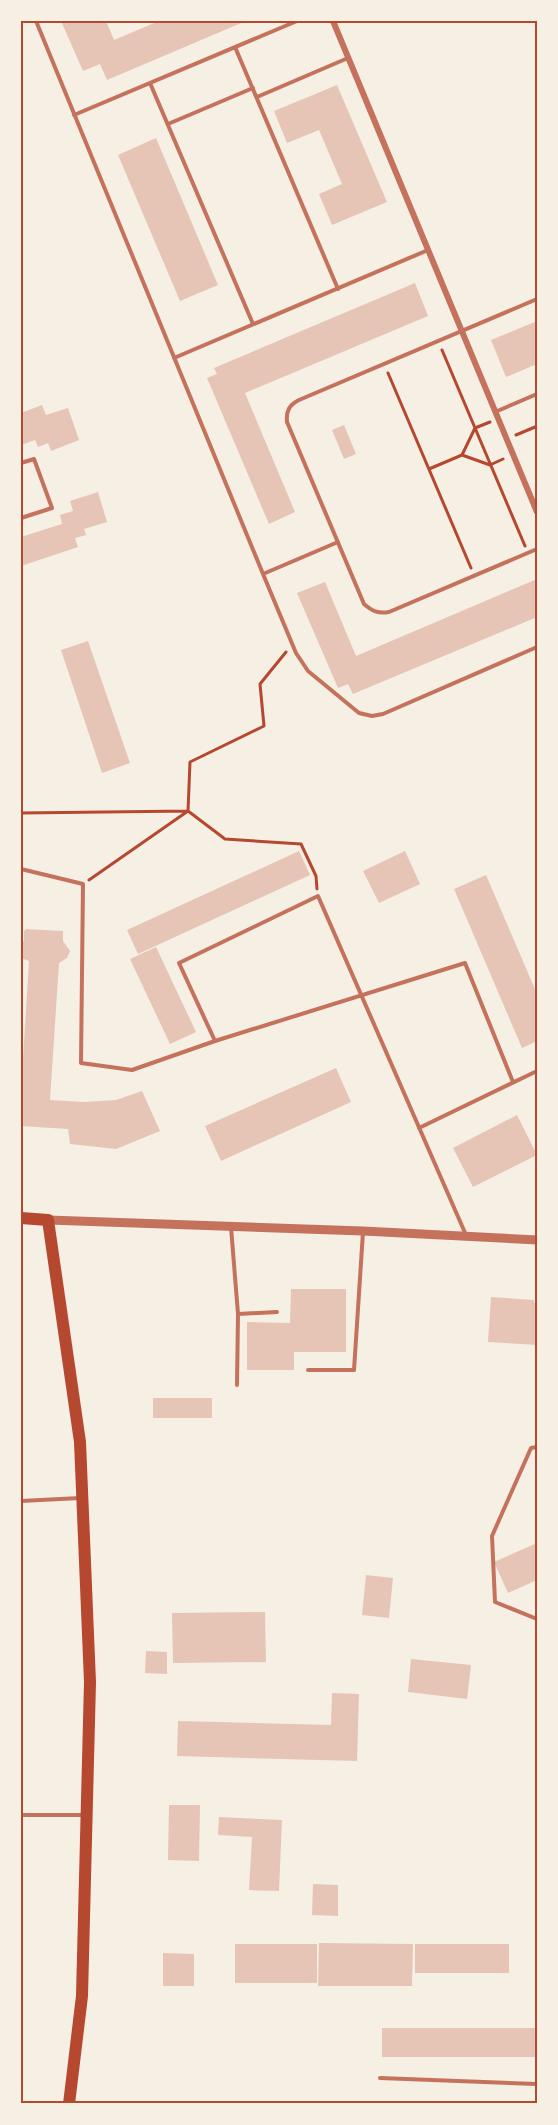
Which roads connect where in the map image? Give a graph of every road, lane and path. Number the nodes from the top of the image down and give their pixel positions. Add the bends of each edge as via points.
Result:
1 (36, 21) edge
2 (297, 21) edge
3 (333, 21) edge
4 (235, 47) junction
5 (348, 58) junction
6 (150, 83) junction
7 (253, 88) junction
8 (256, 97) junction
9 (74, 115) junction
10 (168, 124) junction
11 (428, 250) junction
12 (338, 288) junction
13 (537, 299) edge
14 (253, 324) junction
15 (462, 331) junction
16 (438, 341) junction
17 (174, 358) junction
18 (385, 364) junction
19 (537, 394) edge
20 (497, 415) junction
21 (475, 428) junction
22 (536, 428) edge
23 (506, 439) junction
24 (462, 455) junction
25 (513, 455) junction
26 (21, 463) edge
27 (490, 465) junction
28 (429, 469) junction
29 (537, 512) edge
30 (21, 518) edge
31 (338, 542) junction
32 (537, 549) edge
33 (528, 553) junction
34 (263, 574) junction
35 (474, 575) junction
36 (292, 644) junction
37 (537, 647) edge
38 (188, 811) junction
39 (21, 813) edge
40 (21, 869) edge
41 (83, 884) junction
42 (318, 896) junction
43 (362, 996) junction
44 (215, 1041) junction
45 (537, 1071) edge
46 (513, 1082) junction
47 (419, 1128) junction
48 (21, 1218) edge
49 (48, 1220) junction
50 (231, 1226) junction
51 (363, 1231) junction
52 (466, 1236) junction
53 (537, 1240) edge
54 (277, 1312) dead end
55 (238, 1314) junction
56 (308, 1370) dead end
57 (237, 1385) dead end
58 (537, 1447) edge
59 (82, 1497) junction
60 (21, 1502) edge
61 (537, 1619) edge
62 (21, 1815) edge
63 (87, 1815) junction
64 (380, 2078) dead end
65 (537, 2084) edge
66 (69, 2104) edge

1 - 9 lane
2 - 4 lane
3 - 5 street
4 - 6 lane
4 - 7 lane
5 - 8 lane
5 - 11 street
6 - 9 lane
6 - 10 lane
7 - 8 lane
7 - 10 lane
8 - 12 lane
9 - 17 lane
10 - 14 lane
11 - 12 lane
11 - 15 street
12 - 14 lane
13 - 15 lane
14 - 17 lane
15 - 16 lane
15 - 20 street
16 - 18 lane
16 - 21 path
17 - 34 lane
18 - 28 path
18 - 31 lane via 299,400 286,414
19 - 20 lane
20 - 21 path
20 - 23 street
21 - 24 path
21 - 27 path
22 - 23 path
23 - 25 street
24 - 27 path
24 - 28 path
25 - 27 path
25 - 29 street
26 - 30 lane via 34,459 52,508
27 - 33 path
28 - 35 path
31 - 34 lane
31 - 35 lane via 364,604 376,612 389,612
32 - 33 lane
33 - 35 lane
34 - 36 lane
36 - 37 lane via 308,671 358,713 372,716
36 - 38 path via 260,684 264,726 190,762
38 - 39 path
38 - 41 path
38 - 42 path via 225,839 302,844 316,876
40 - 41 lane
41 - 44 lane via 81,1063 132,1070
42 - 43 lane
42 - 44 lane via 179,963
43 - 44 lane
43 - 46 lane via 465,963
43 - 47 lane
45 - 46 lane
46 - 47 lane
47 - 52 lane
48 - 49 main road
49 - 50 street
49 - 59 main road via 80,1442
50 - 51 street
50 - 55 lane
51 - 52 street
51 - 56 lane via 354,1370
52 - 53 street
54 - 55 lane
55 - 57 lane
58 - 61 lane via 531,1448 492,1536 495,1602
59 - 60 lane
59 - 63 main road via 90,1682
62 - 63 lane
63 - 66 main road via 82,1996
64 - 65 lane

